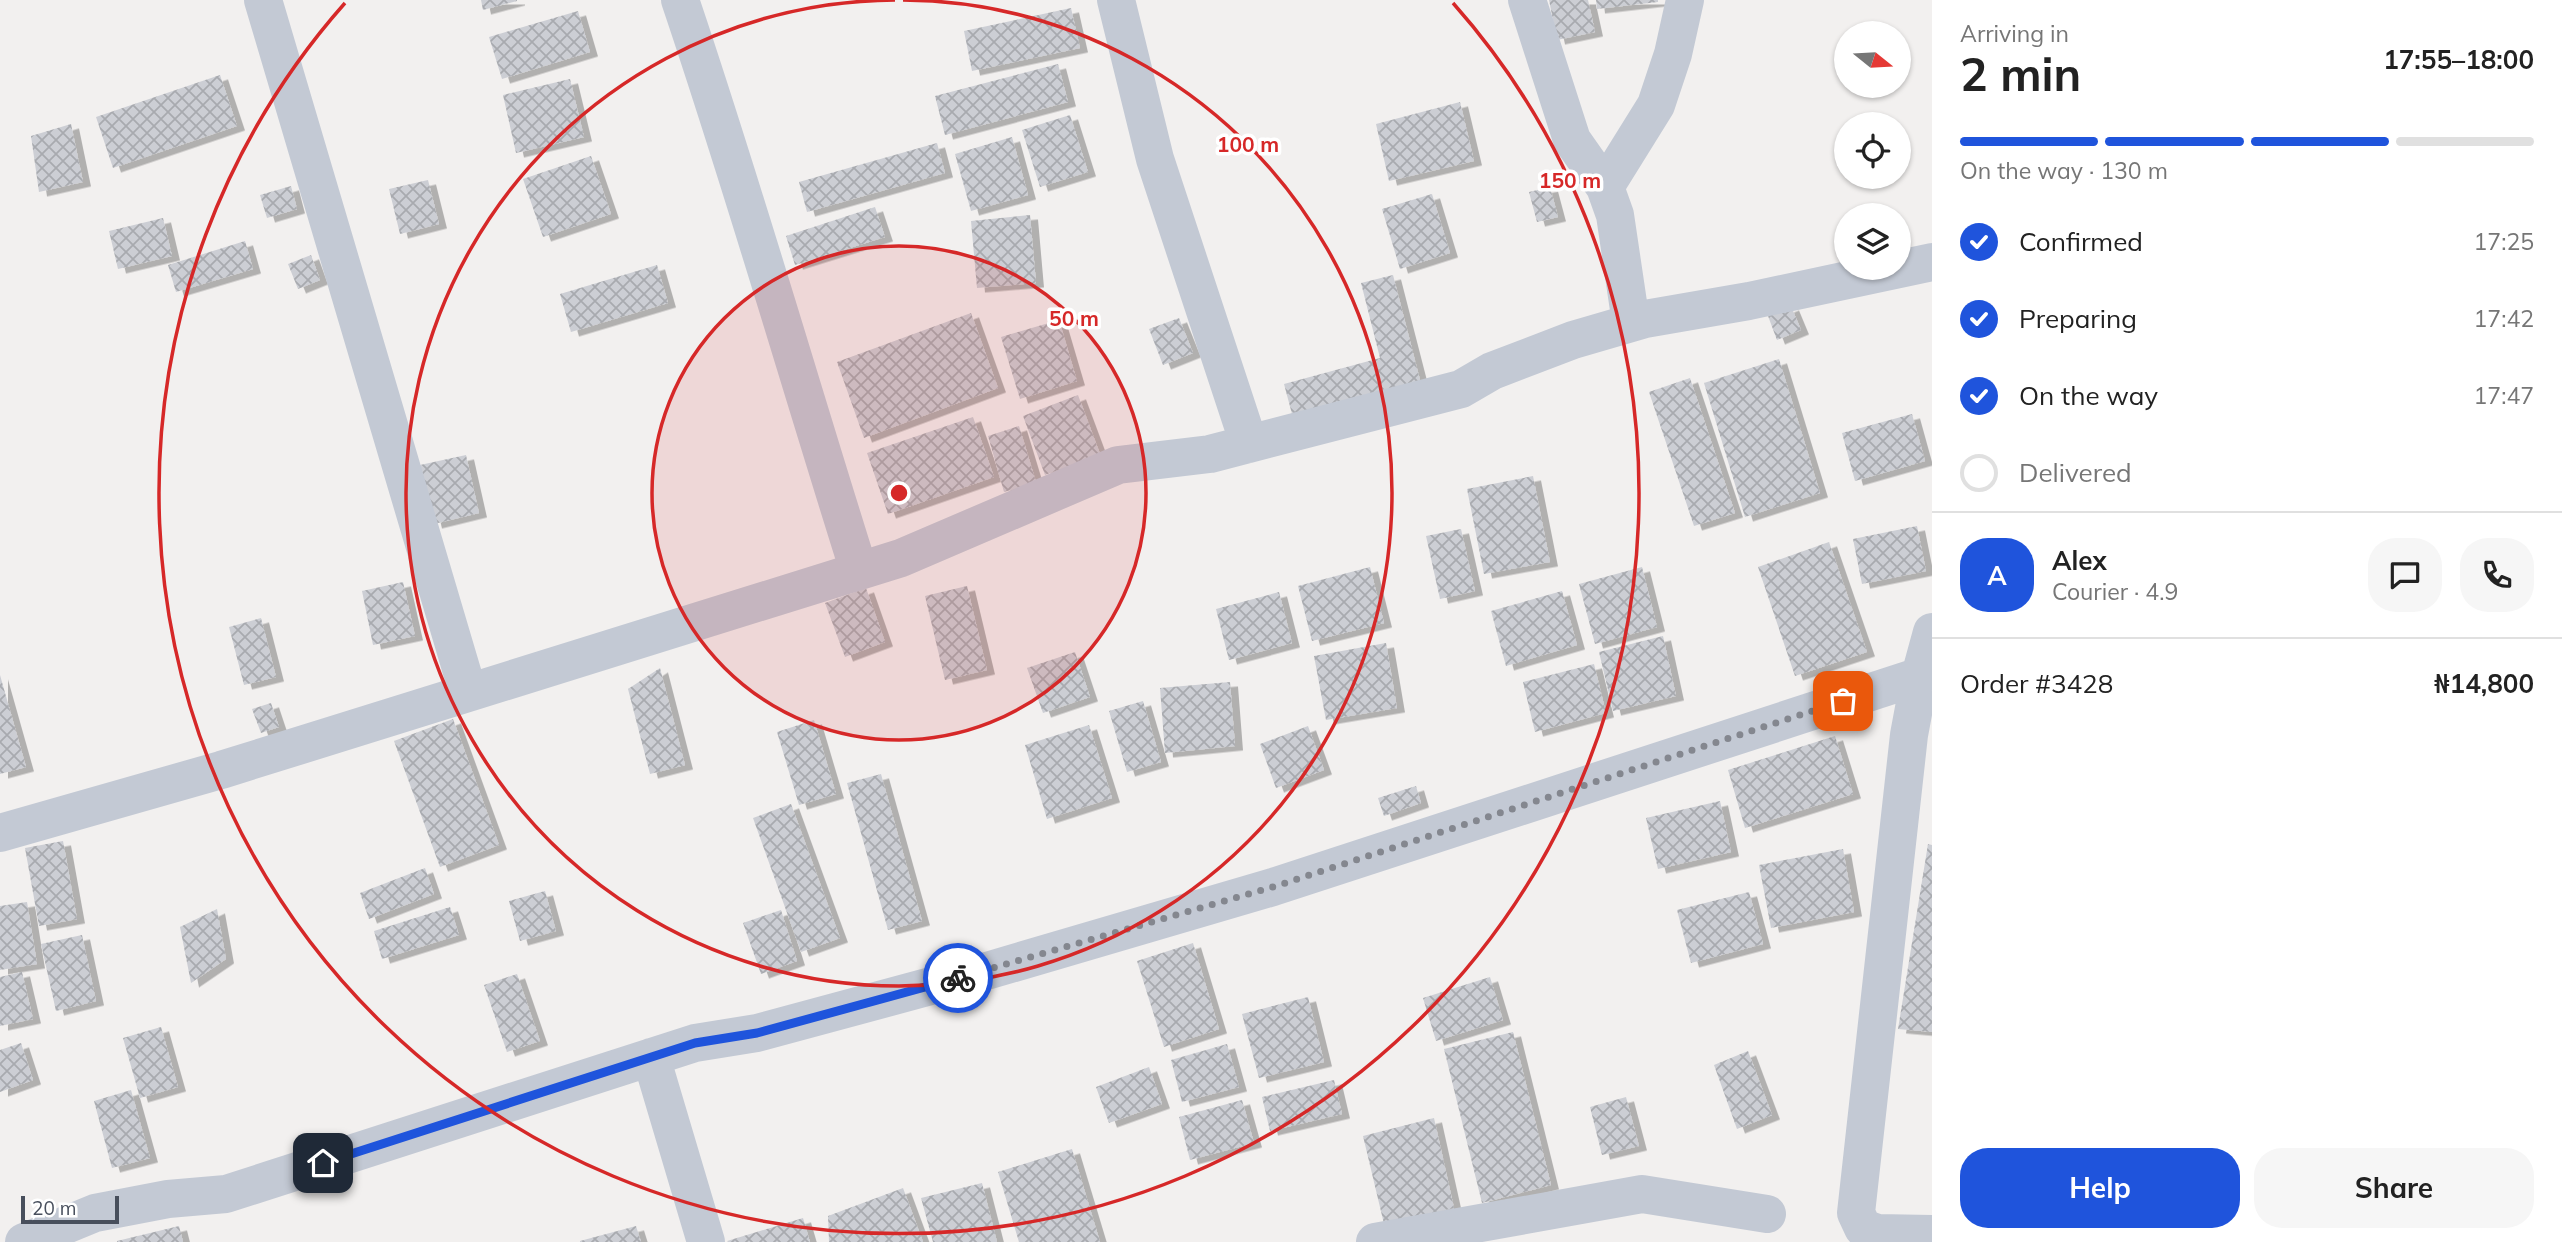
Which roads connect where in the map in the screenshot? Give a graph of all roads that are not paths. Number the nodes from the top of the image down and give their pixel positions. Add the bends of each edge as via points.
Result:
1 (263, 0) edge
2 (680, 0) edge
3 (1116, 0) edge
4 (1528, 0) edge
5 (1685, 0) edge
6 (1605, 187) junction
7 (1932, 262) edge
8 (1631, 323) junction
9 (1249, 444) junction
10 (859, 571) junction
11 (1932, 632) edge
12 (1920, 676) junction
13 (468, 692) junction
14 (1916, 815) edge
15 (0, 833) edge
16 (651, 1057) junction
17 (1767, 1214) dead end
18 (1932, 1234) edge
19 (24, 1242) edge
20 (706, 1242) edge
21 (1375, 1242) edge

1 - 13 street
2 - 10 street
3 - 9 street via 1155,159
4 - 6 street via 1572,140
5 - 6 street via 1656,105
6 - 8 street via 1615,215
7 - 8 street
8 - 9 street via 1492,371 1461,389
9 - 10 street via 1118,466 901,558
10 - 13 street
11 - 12 street
12 - 14 street via 1909,735
12 - 16 street via 1273,887 990,970
13 - 15 street
14 - 18 street via 1856,1213 1863,1228 1877,1233
16 - 19 street via 226,1194 94,1213
16 - 20 street
17 - 21 street via 1642,1194

